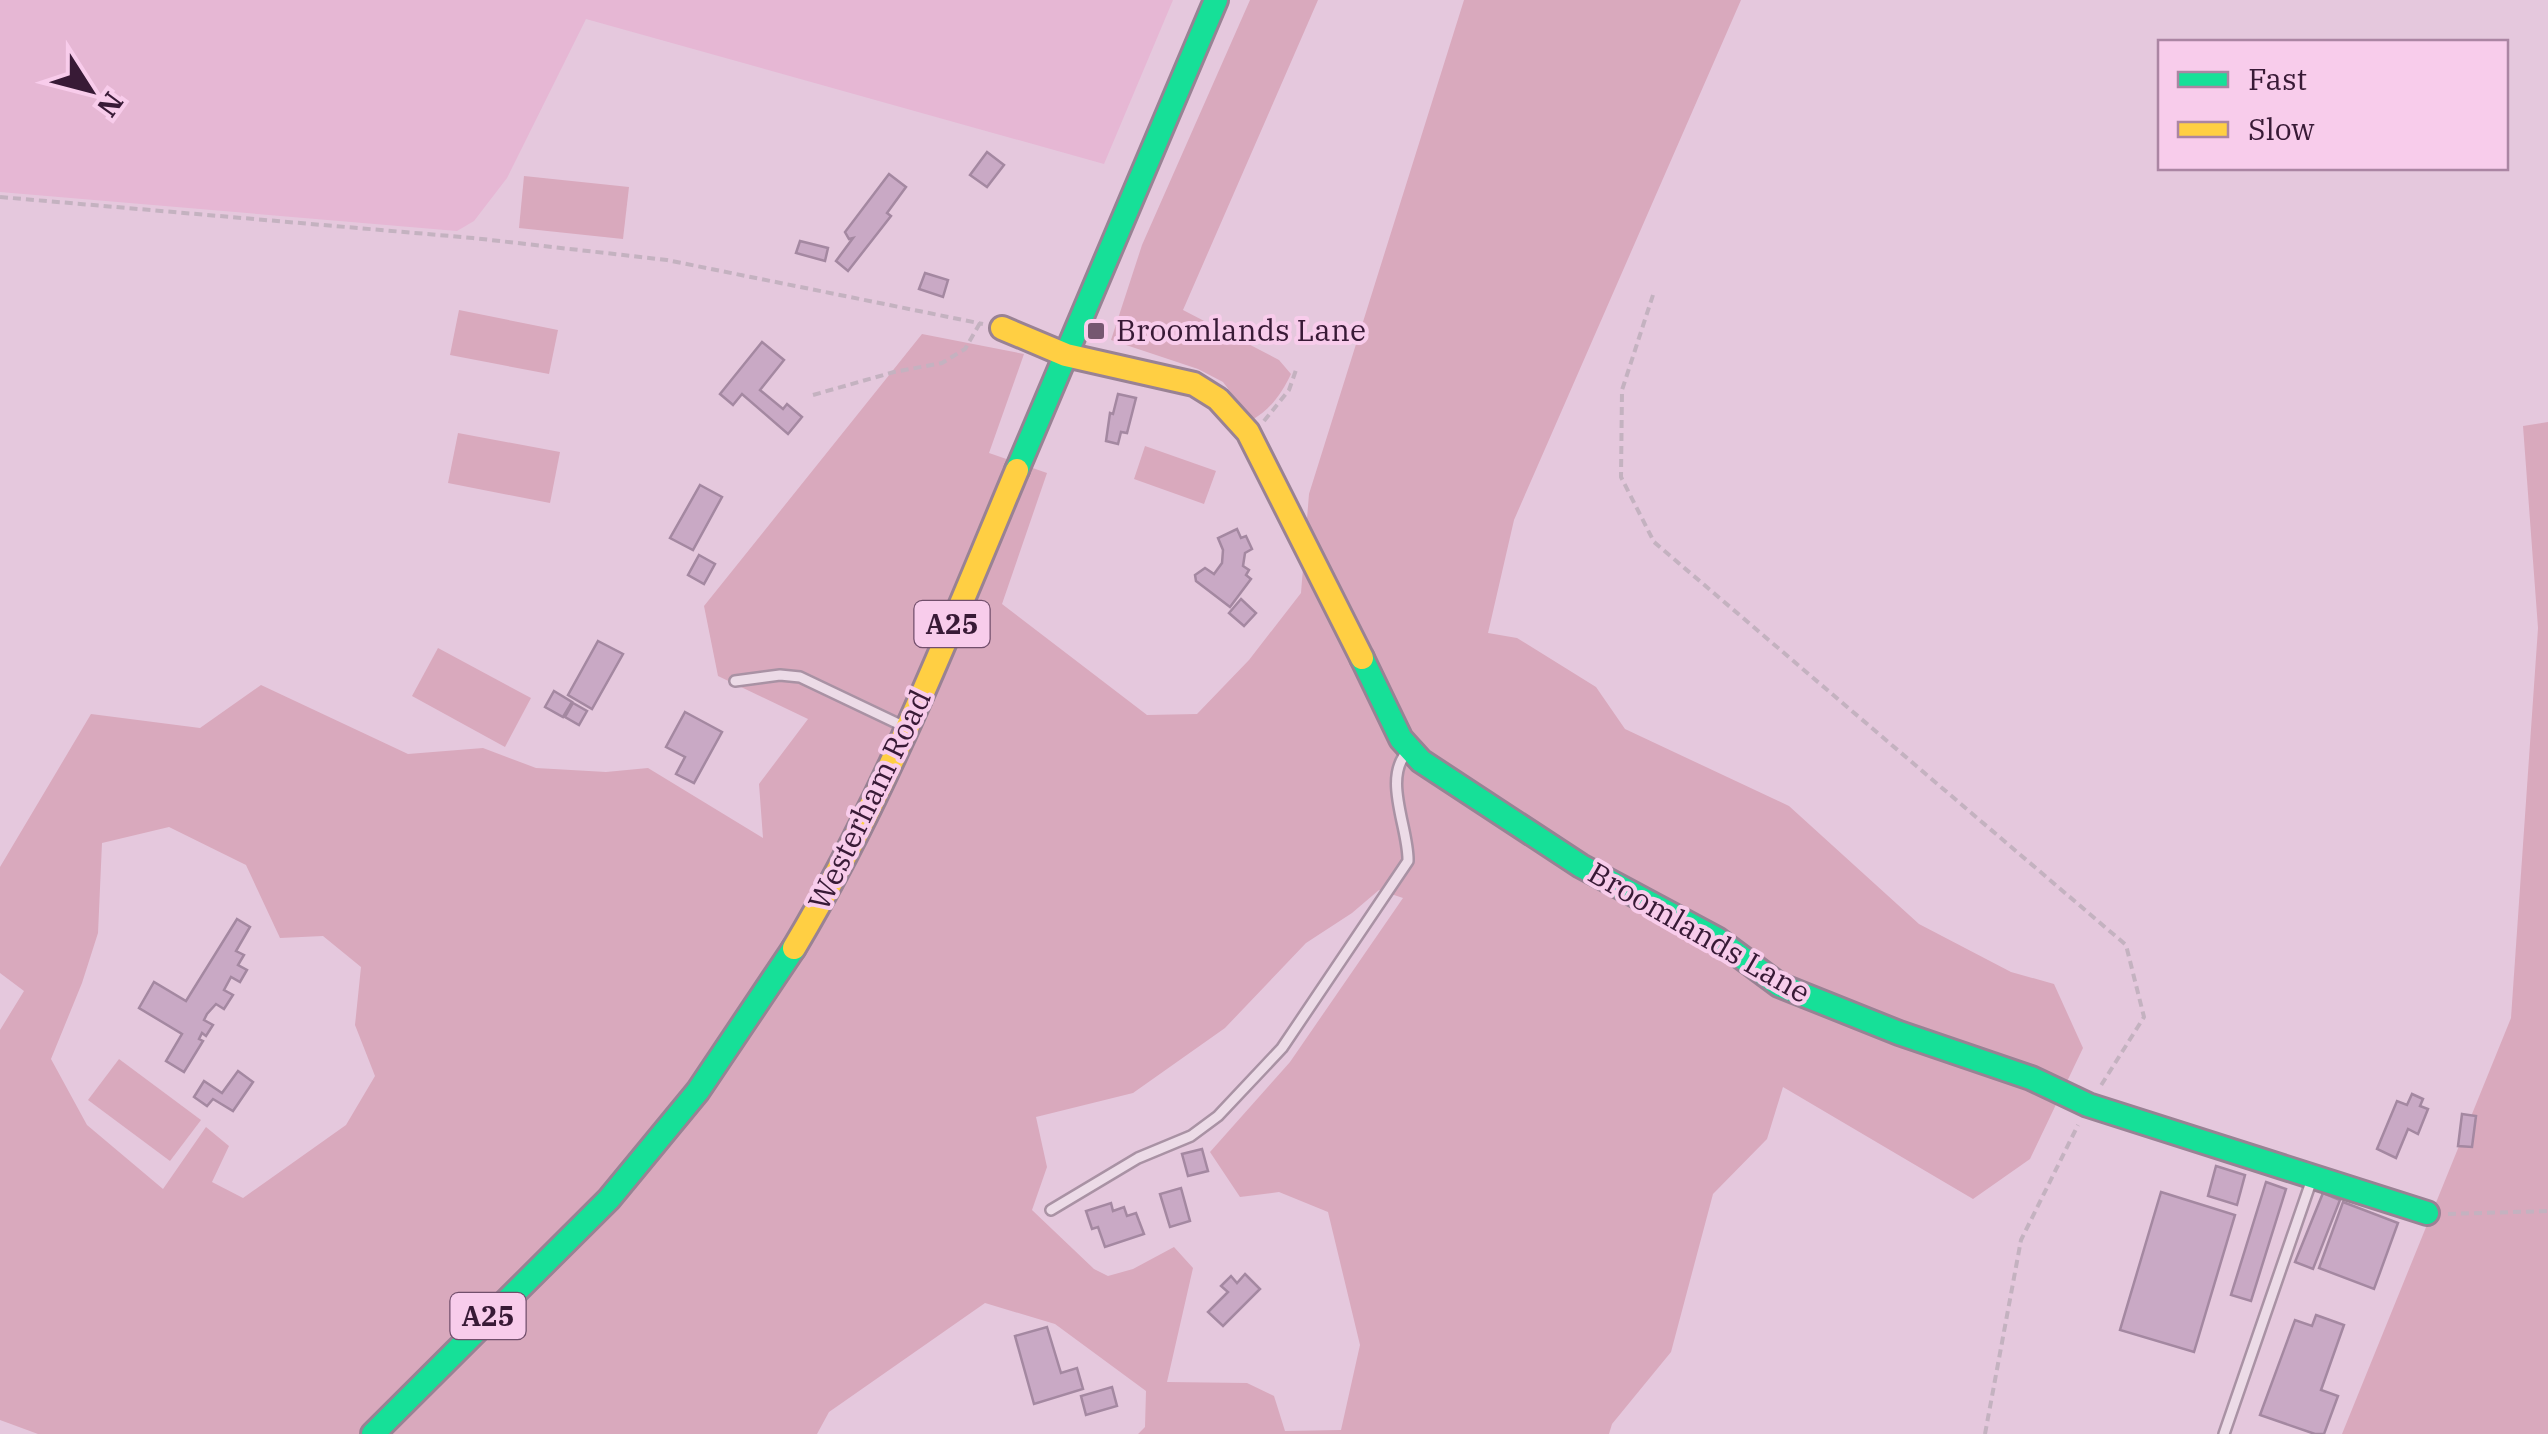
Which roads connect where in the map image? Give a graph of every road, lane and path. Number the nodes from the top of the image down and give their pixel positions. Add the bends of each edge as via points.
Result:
1 (1216, 0) edge
2 (0, 198) edge
3 (1653, 295) dead end
4 (991, 326) junction
5 (1066, 355) junction
6 (1296, 370) dead end
7 (813, 395) dead end
8 (1248, 432) junction
9 (735, 681) dead end
10 (908, 728) junction
11 (1408, 750) junction
12 (2088, 1105) junction
13 (2312, 1176) junction
14 (1051, 1210) dead end
15 (2548, 1210) edge
16 (2427, 1212) joint
17 (374, 1434) edge
18 (1985, 1434) edge
19 (2224, 1434) edge

1 - 5 street, Westerham Road / A25
2 - 4 path via 667,260
3 - 12 path via 1622,390 1621,478 1654,542 2126,945 2144,1017
4 - 5 street, Broomlands Lane
4 - 7 path via 942,363
5 - 8 street, Broomlands Lane via 1194,384 1218,398
5 - 10 street, Westerham Road / A25
6 - 8 path via 1272,414
8 - 11 street, Broomlands Lane
9 - 10 lane via 800,677
10 - 17 street, Westerham Road / A25 via 806,930 684,1108 606,1202
11 - 12 street, Broomlands Lane via 1581,866 1717,940 1780,986
11 - 14 lane via 1397,786 1408,861 1282,1048 1192,1136 1138,1158
12 - 13 street, Broomlands Lane
12 - 18 path via 2021,1240
13 - 16 street, Broomlands Lane
13 - 19 lane
15 - 16 path

